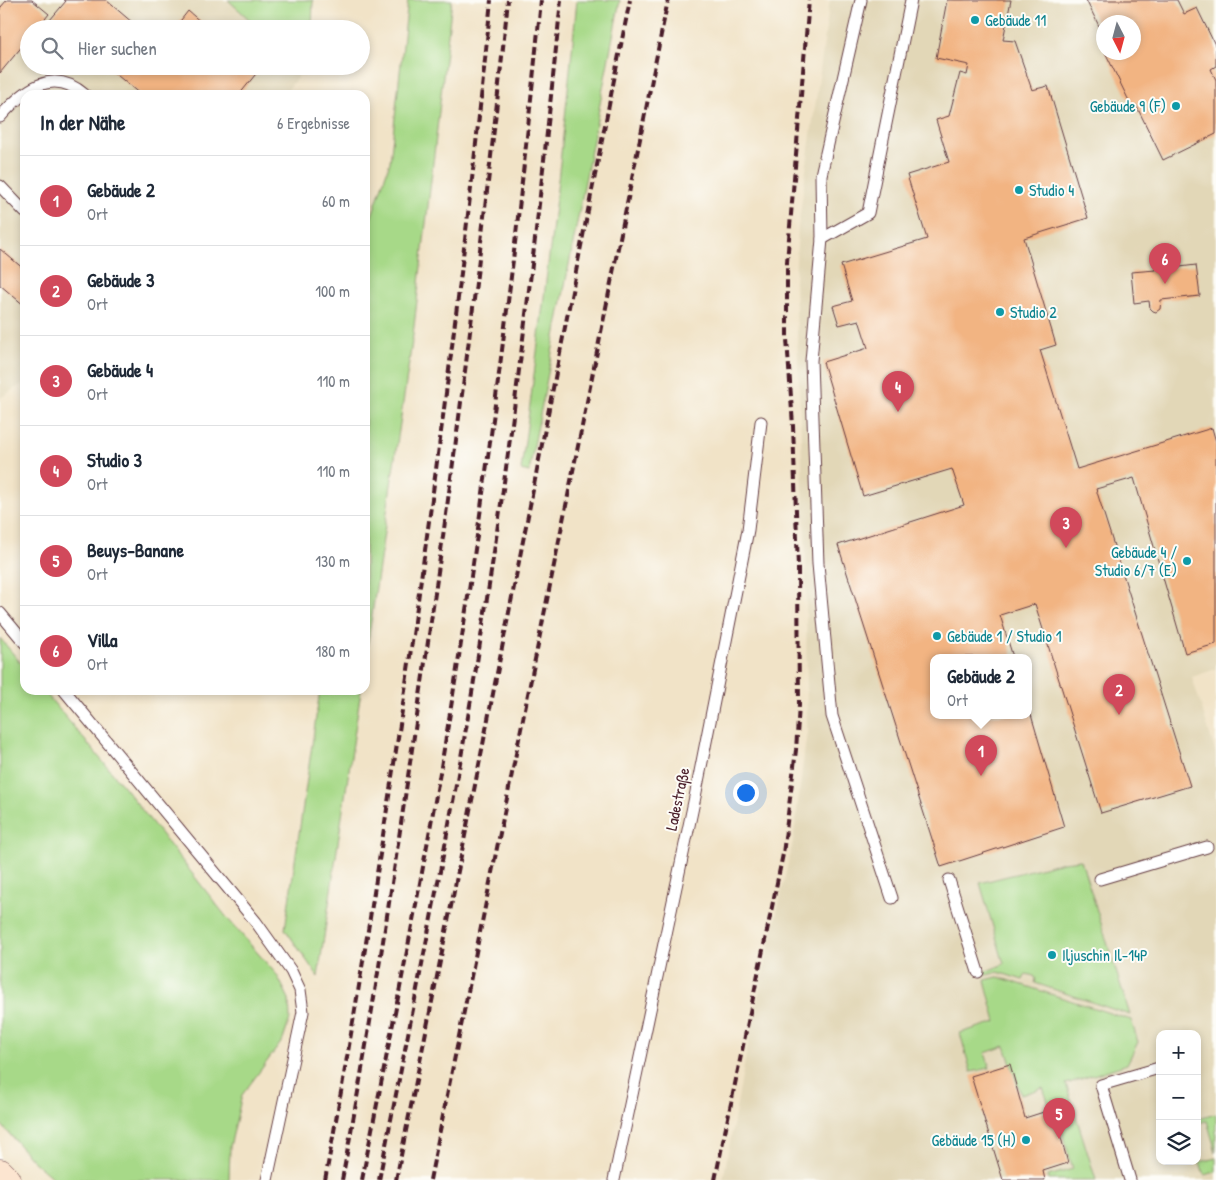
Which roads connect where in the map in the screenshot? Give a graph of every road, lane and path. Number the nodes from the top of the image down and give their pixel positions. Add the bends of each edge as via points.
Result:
1 (861, 0) edge
2 (911, 0) edge
3 (29, 90) edge
4 (79, 90) edge
5 (20, 98) edge
6 (0, 117) edge
7 (0, 186) edge
8 (20, 207) edge
9 (822, 238) junction
10 (761, 422) dead end
11 (0, 613) edge
12 (20, 637) edge
13 (68, 695) edge
14 (1207, 847) dead end
15 (1100, 879) dead end
16 (949, 880) dead end
17 (892, 898) dead end
18 (978, 972) dead end
19 (1156, 1069) edge
20 (0, 1173) edge
21 (7, 1180) edge
22 (267, 1180) edge
23 (614, 1180) edge
24 (1130, 1180) edge

1 - 9 lane via 821,175
2 - 9 lane via 868,213
3 - 4 lane via 52,81 65,82
5 - 6 lane
7 - 8 lane
9 - 17 lane via 811,361 818,564 832,716
10 - 23 lane, Ladestraße via 748,530
11 - 12 lane
13 - 22 lane via 256,922 292,971 300,990 303,1012
14 - 15 lane
16 - 18 lane
19 - 24 lane via 1101,1085
20 - 21 main road

